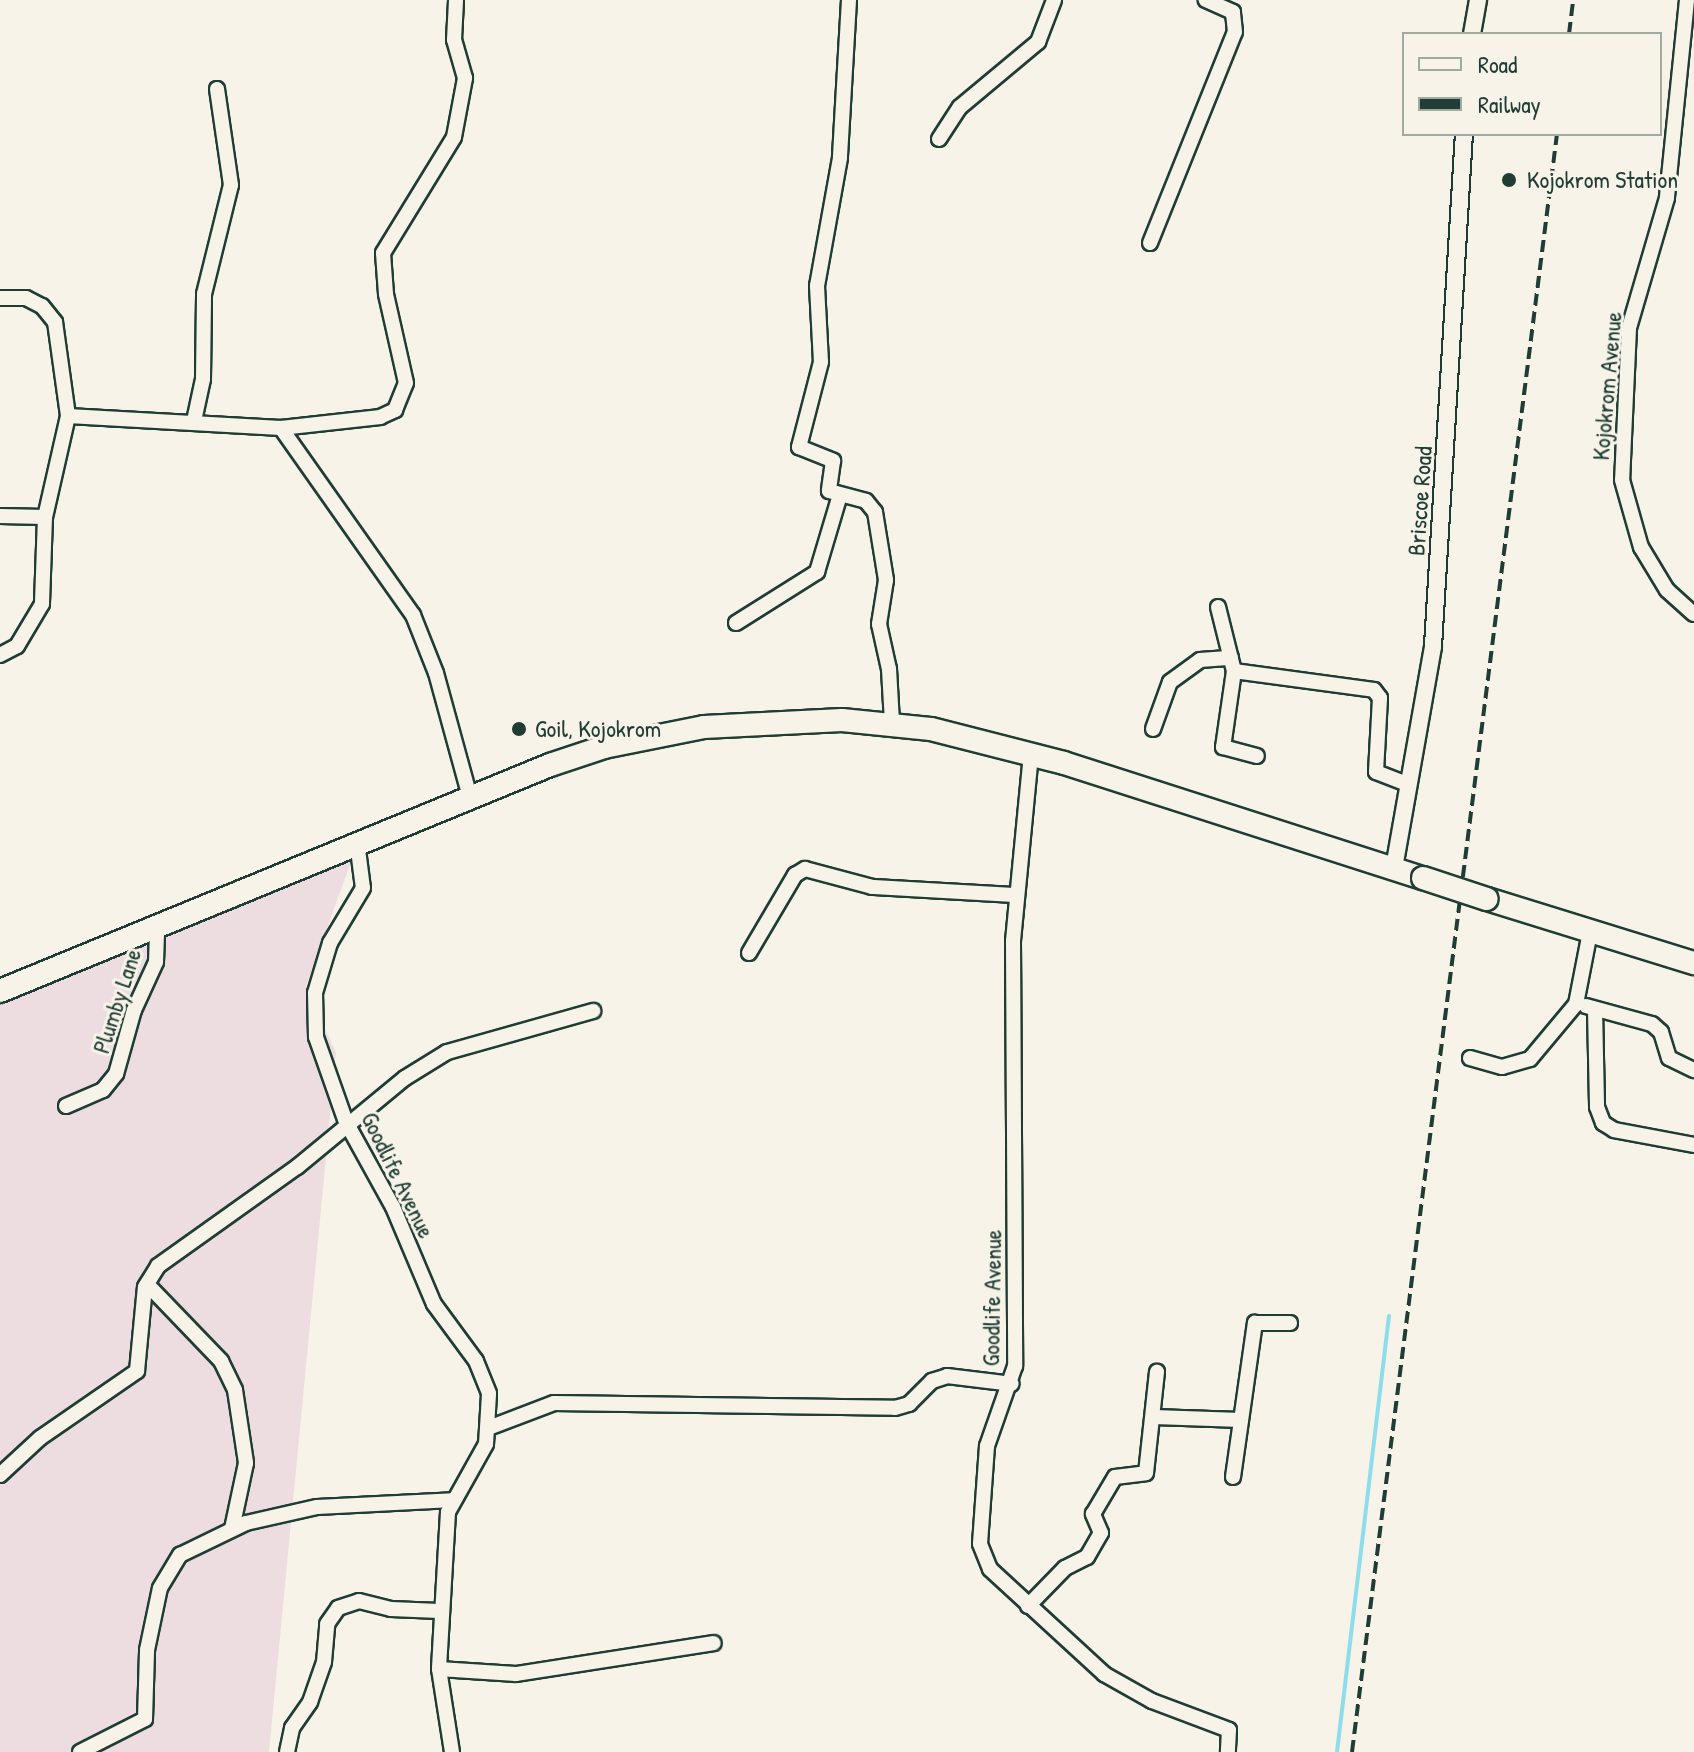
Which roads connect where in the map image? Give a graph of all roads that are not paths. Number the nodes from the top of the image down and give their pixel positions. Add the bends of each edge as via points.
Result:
1 (456, 0) edge
2 (849, 0) edge
3 (1054, 0) edge
4 (1206, 0) edge
5 (1478, 0) edge
6 (1687, 0) edge
7 (1472, 32) edge
8 (217, 89) dead end
9 (1688, 94) edge
10 (1464, 136) edge
11 (939, 139) dead end
12 (1150, 243) dead end
13 (0, 298) edge
14 (68, 416) junction
15 (194, 421) junction
16 (281, 428) junction
17 (840, 495) junction
18 (0, 516) edge
19 (45, 517) junction
20 (1218, 607) dead end
21 (1694, 614) edge
22 (736, 623) dead end
23 (0, 655) edge
24 (1232, 664) junction
25 (892, 723) junction
26 (1153, 729) dead end
27 (1031, 754) junction
28 (1257, 756) dead end
29 (1408, 784) junction
30 (470, 797) junction
31 (357, 842) junction
32 (1394, 868) junction
33 (1016, 895) junction
34 (157, 928) junction
35 (1590, 932) junction
36 (749, 953) dead end
37 (1694, 963) edge
38 (0, 991) edge
39 (1576, 1004) junction
40 (1595, 1009) junction
41 (593, 1011) dead end
42 (1470, 1058) dead end
43 (1694, 1070) edge
44 (66, 1106) dead end
45 (346, 1122) junction
46 (1694, 1145) edge
47 (147, 1284) junction
48 (1290, 1323) dead end
49 (1157, 1372) dead end
50 (1012, 1384) junction
51 (1154, 1417) junction
52 (1241, 1420) junction
53 (491, 1427) junction
54 (0, 1475) edge
55 (1233, 1477) dead end
56 (453, 1500) junction
57 (232, 1529) junction
58 (1028, 1606) junction
59 (439, 1611) junction
60 (714, 1643) dead end
61 (439, 1669) junction
62 (80, 1752) edge
63 (287, 1752) edge
64 (452, 1752) edge
65 (1228, 1752) edge

1 - 16 street via 454,40 465,78 454,137 383,253 386,294 406,383 401,401 380,417
2 - 17 street via 840,158 817,286 821,362 799,445 832,459 828,489
3 - 11 street via 1038,42 960,107
4 - 12 street via 1233,12 1235,32
5 - 7 street
6 - 9 street, Kojokrom Avenue
8 - 15 street via 231,185 204,294 203,379
9 - 21 street, Kojokrom Avenue via 1663,219 1629,328 1622,480 1641,547 1667,590
10 - 29 street, Briscoe Road via 1441,553 1430,674
13 - 14 street via 26,298 42,306 55,322
14 - 15 street
14 - 19 street
15 - 16 street
16 - 30 street via 413,615 436,673
17 - 22 street via 817,572
17 - 25 street via 866,501 875,512 886,580 879,624 889,669
18 - 19 street
19 - 23 street via 42,604 17,646
20 - 24 street
24 - 26 street via 1207,658 1187,666 1165,691
24 - 28 street via 1223,747
24 - 29 street via 1374,690 1380,698 1376,772
25 - 27 highway
25 - 30 highway via 802,720 665,732 604,747
27 - 32 highway
27 - 33 street, Goodlife Avenue
29 - 32 street, Briscoe Road
30 - 31 highway
31 - 34 highway
31 - 45 street, Goodlife Avenue via 363,888 330,943 313,1009 316,1037
32 - 35 highway, bridge
33 - 36 street via 872,887 805,869 795,875
33 - 50 street, Goodlife Avenue
34 - 38 highway
34 - 44 street, Plumby Lane via 156,962 134,1010 116,1074 103,1090
35 - 37 highway
35 - 39 street
39 - 40 street
39 - 42 street via 1521,1065 1502,1067
40 - 43 street via 1652,1024 1661,1032 1669,1058
40 - 46 street via 1597,1107 1603,1123 1614,1130
41 - 45 street via 447,1052
45 - 47 street via 297,1167 158,1266
45 - 53 street, Goodlife Avenue via 393,1207 434,1304 476,1361 489,1394
47 - 54 street via 137,1371 40,1438
47 - 57 street via 221,1361 235,1390 246,1463
48 - 52 street via 1255,1323
49 - 51 street
50 - 53 street via 947,1376 895,1408 765,1404 753,1410 638,1400 554,1403
50 - 58 street, Goodlife Avenue via 987,1446 980,1544 990,1569
51 - 52 street
51 - 58 street via 1146,1473 1115,1477 1093,1514 1101,1533 1087,1557 1065,1568
52 - 55 street
53 - 56 street
56 - 57 street via 317,1507
56 - 59 street
57 - 62 street via 180,1555 168,1570 147,1650 145,1719
58 - 65 street, Goodlife Avenue via 1104,1674 1152,1701 1229,1730
59 - 61 street
59 - 63 street via 359,1601 338,1608 327,1624 324,1662 310,1702 292,1728
60 - 61 street via 516,1674
61 - 64 street

